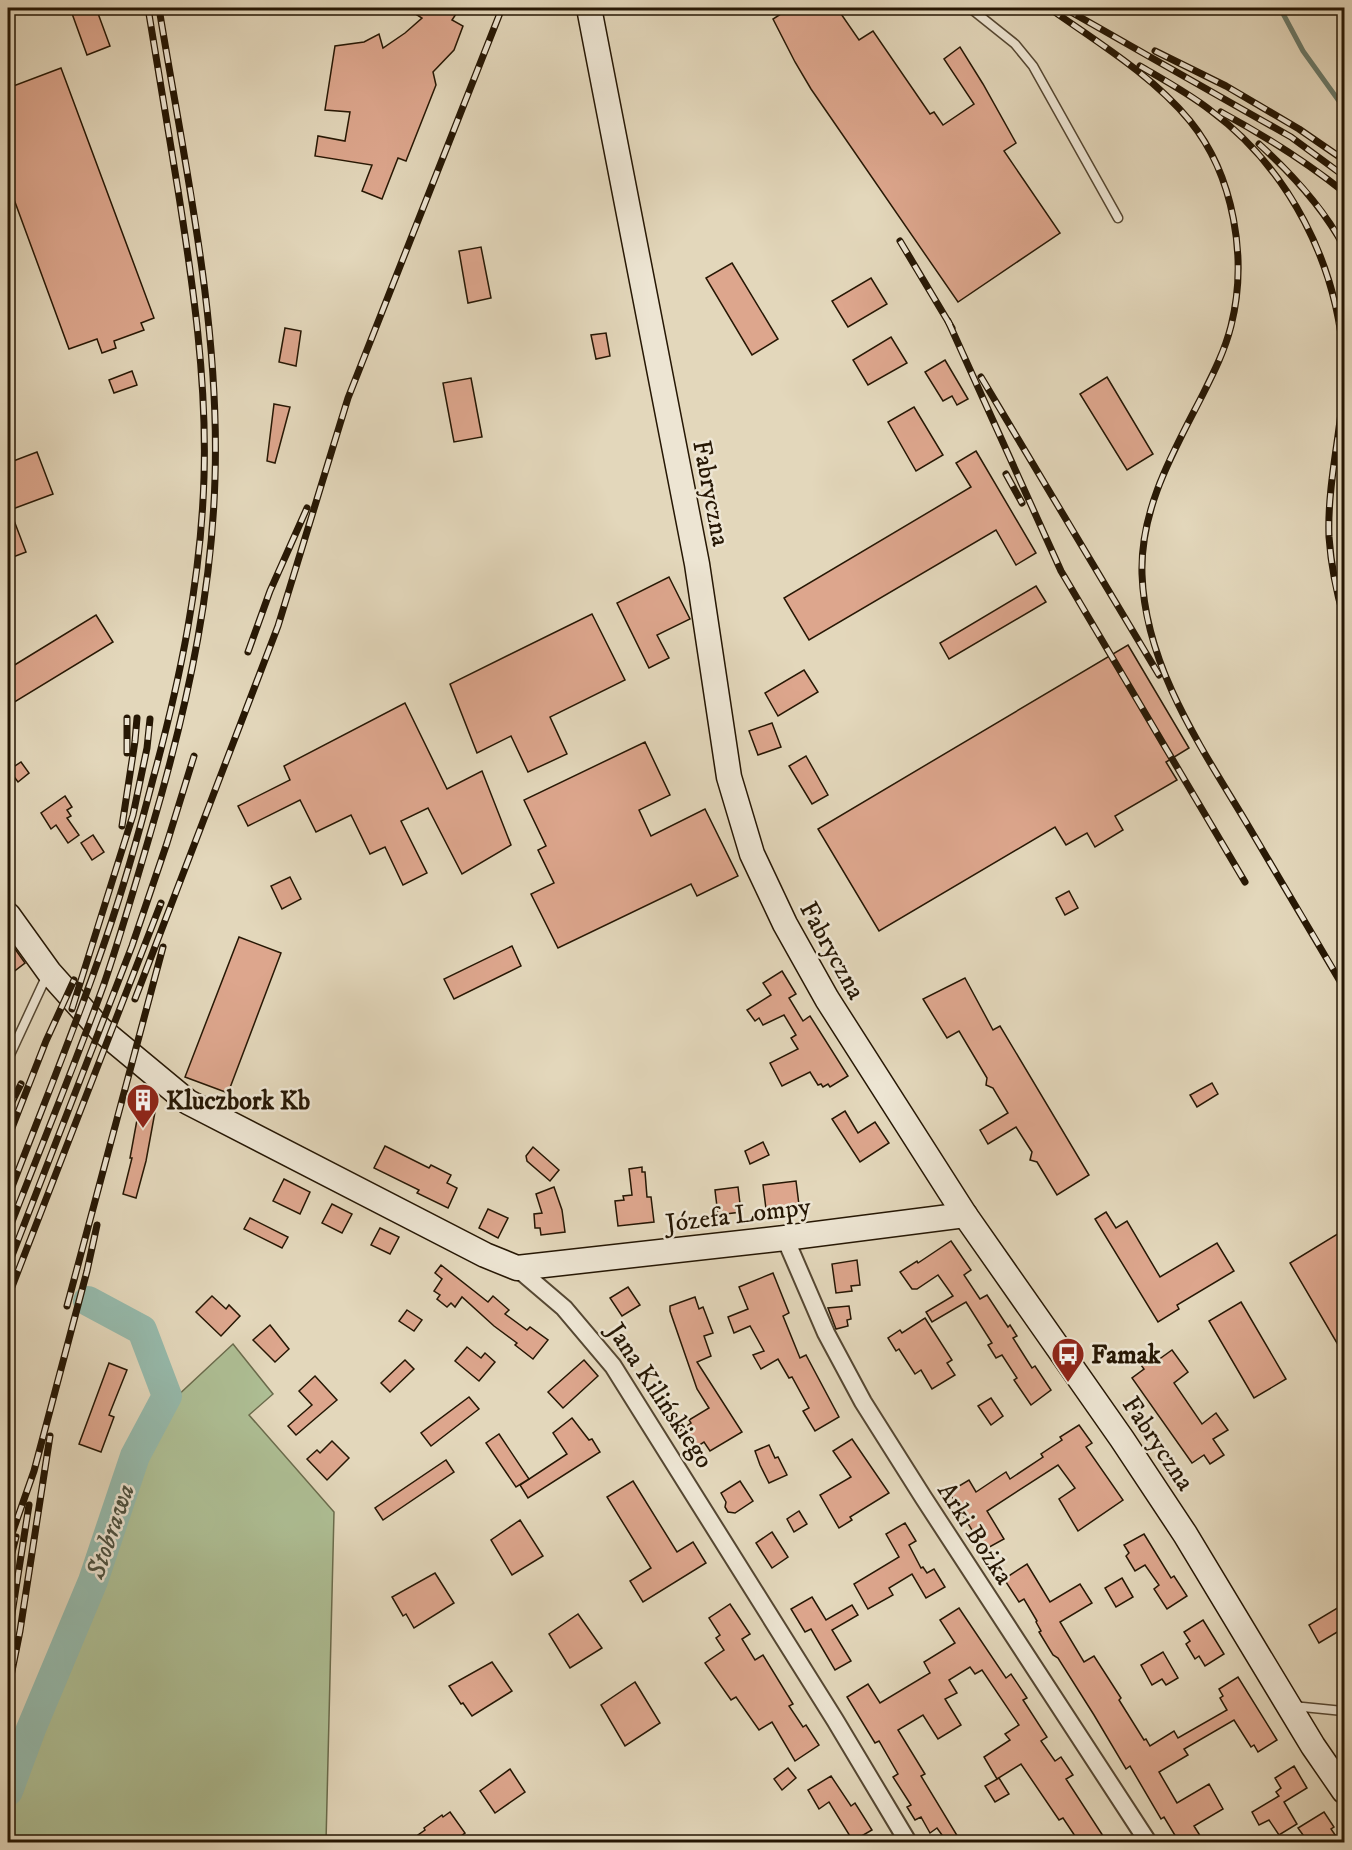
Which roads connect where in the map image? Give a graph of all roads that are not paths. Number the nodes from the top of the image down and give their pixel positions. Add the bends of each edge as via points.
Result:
1 (589, 8) edge
2 (970, 8) edge
3 (1118, 218) dead end
4 (8, 915) edge
5 (49, 972) junction
6 (8, 1059) edge
7 (965, 1215) junction
8 (784, 1238) junction
9 (517, 1268) junction
10 (1289, 1706) junction
11 (1344, 1714) edge
12 (1344, 1791) edge
13 (908, 1842) edge
14 (1148, 1842) edge

1 - 7 street, Fabryczna via 697,564 729,777 752,854 826,999
2 - 3 lane via 1015,44 1033,66
4 - 5 street, Jana Kilińskiego
5 - 6 lane
5 - 9 street, Jana Kilińskiego via 113,1040 189,1102
7 - 8 street, Józefa Lompy
7 - 10 street, Fabryczna via 1179,1524
8 - 9 street, Józefa Lompy
8 - 14 street, Arki Bożka via 826,1333 863,1402
9 - 13 street, Jana Kilińskiego via 564,1308 613,1366
10 - 11 lane
10 - 12 street, Fabryczna

